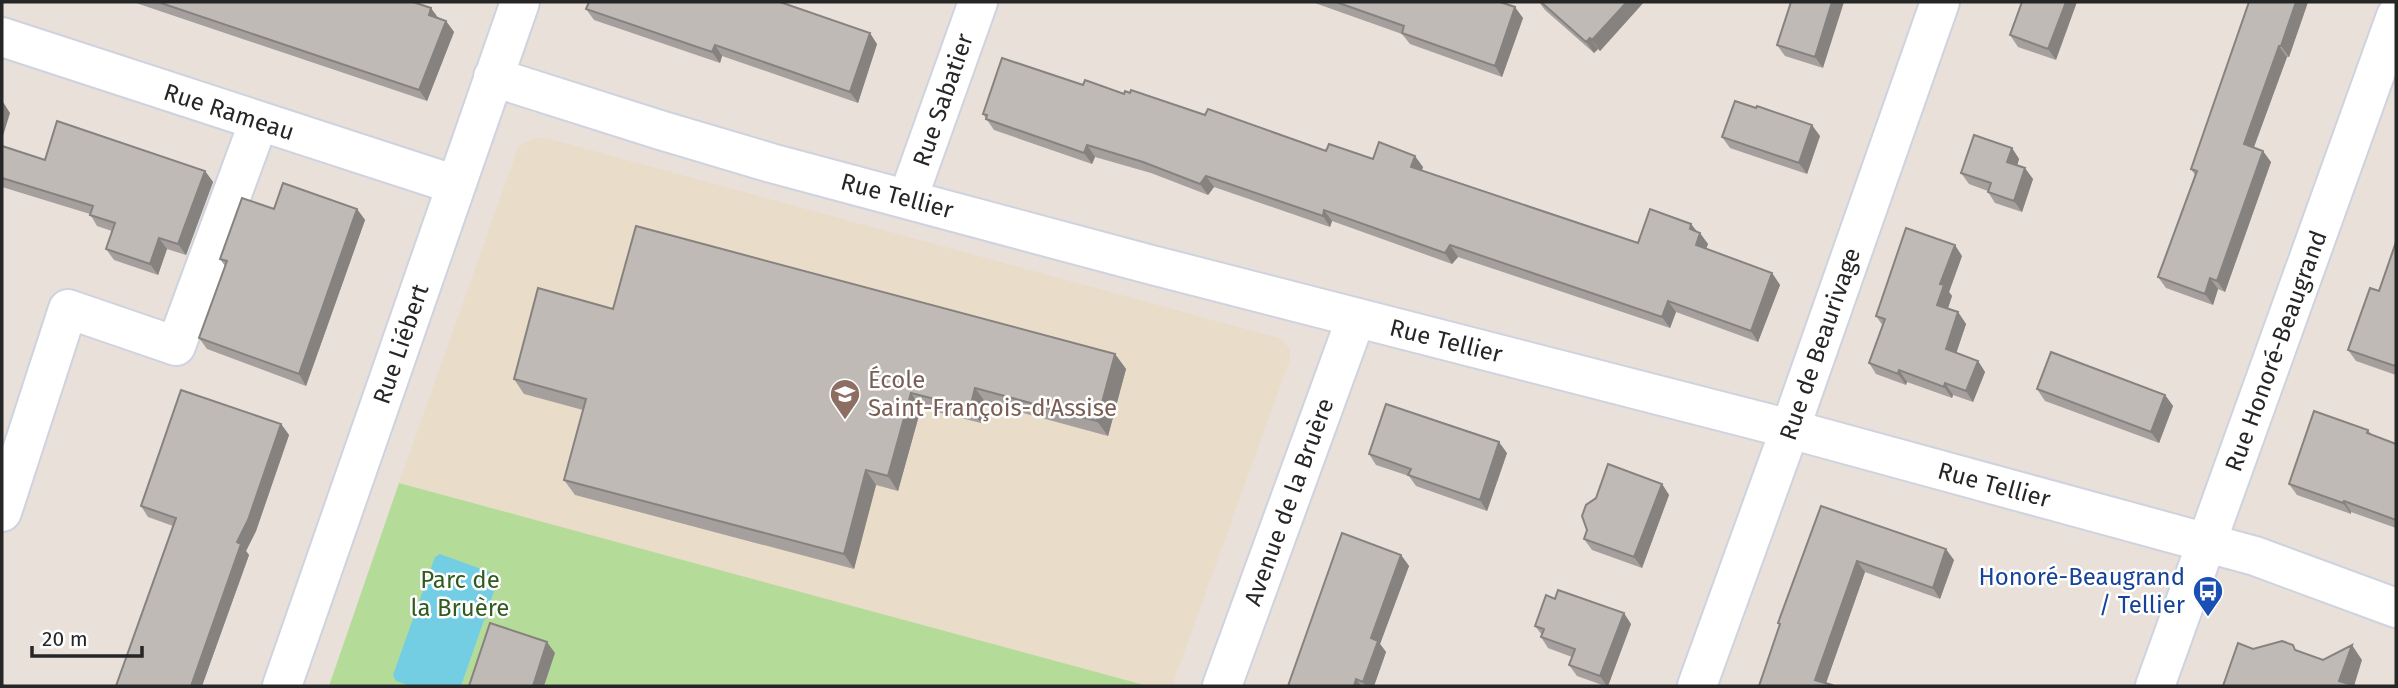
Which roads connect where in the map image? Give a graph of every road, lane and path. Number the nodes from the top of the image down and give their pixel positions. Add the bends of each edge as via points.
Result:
1 (520, 2) edge
2 (978, 2) edge
3 (1940, 2) edge
4 (2396, 16) edge
5 (2, 37) edge
6 (494, 77) junction
7 (259, 121) junction
8 (456, 185) junction
9 (908, 198) junction
10 (1356, 318) junction
11 (1790, 429) junction
12 (2, 512) edge
13 (2205, 543) junction
14 (2396, 608) edge
15 (282, 686) edge
16 (1222, 686) edge
17 (1697, 686) edge
18 (2155, 686) edge

1 - 6 street, Rue Liébert
2 - 9 street, Rue Sabatier
3 - 11 street, Rue de Beaurivage
4 - 13 street, Rue Honoré-Beaugrand
5 - 7 street, Rue Rameau
6 - 8 street, Rue Liébert
6 - 9 street, Rue Tellier via 685,138
7 - 8 street, Rue Rameau
7 - 12 street via 176,346 68,309
8 - 15 street, Rue Liébert
9 - 10 street, Rue Tellier
10 - 11 street, Rue Tellier
10 - 16 street, Avenue de la Bruère
11 - 13 street, Rue Tellier
11 - 17 street, Rue de Beaurivage
13 - 14 street, Rue Tellier via 2255,556
13 - 18 street, Rue Honoré-Beaugrand

